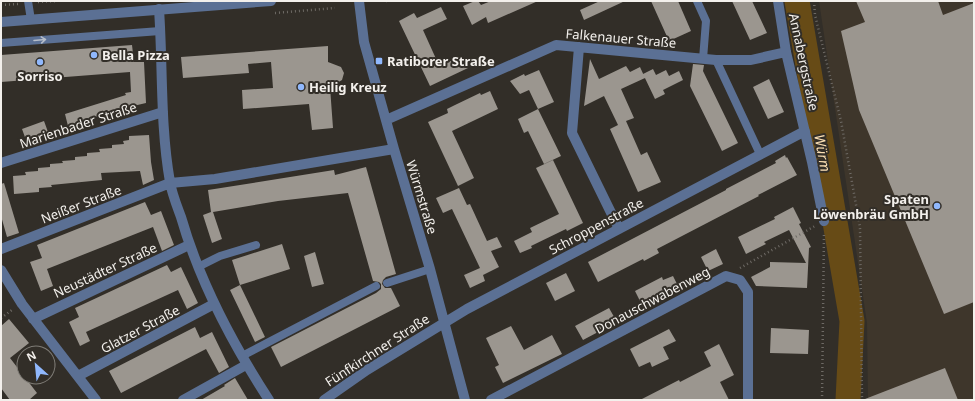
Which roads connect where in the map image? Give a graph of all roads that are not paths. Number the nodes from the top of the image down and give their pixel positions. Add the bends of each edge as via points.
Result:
1 (28, 1) edge
2 (271, 1) edge
3 (359, 1) edge
4 (697, 1) edge
5 (778, 1) edge
6 (182, 4) edge
7 (159, 9) junction
8 (31, 20) junction
9 (1, 22) edge
10 (160, 31) junction
11 (1, 43) edge
12 (579, 47) junction
13 (786, 52) junction
14 (702, 59) junction
15 (716, 60) junction
16 (163, 112) junction
17 (386, 120) junction
18 (805, 131) junction
19 (394, 149) junction
20 (760, 154) junction
21 (1, 163) edge
22 (170, 183) junction
23 (824, 221) road end
24 (619, 229) junction
25 (189, 245) junction
26 (256, 245) dead end
27 (1, 249) edge
28 (198, 267) junction
29 (430, 269) junction
30 (1, 270) edge
31 (387, 283) dead end
32 (376, 286) dead end
33 (214, 304) junction
34 (33, 319) junction
35 (444, 323) junction
36 (244, 361) junction
37 (78, 376) junction
38 (96, 400) edge
39 (183, 400) edge
40 (269, 400) edge
41 (324, 400) edge
42 (465, 400) edge
43 (491, 400) edge
44 (748, 400) edge

1 - 8 lane
2 - 6 street
3 - 17 street, Würmstraße via 364,42
4 - 14 lane via 706,21
5 - 13 street, Annabergstraße
6 - 7 street
7 - 8 street
7 - 10 street
8 - 9 street
11 -> 10 lane
10 - 16 street
12 - 14 street, Falkenauer Straße
12 - 17 street, Falkenauer Straße via 556,45
12 - 24 street via 572,133
13 - 15 street, Falkenauer Straße via 751,60
13 - 18 street, Annabergstraße
14 - 15 street, Falkenauer Straße
15 - 20 lane
16 - 21 street, Marienbader Straße
16 - 22 street
17 - 19 street, Würmstraße
18 - 20 street, Schroppenstraße
18 - 23 street, Annabergstraße
19 - 22 street via 215,179
19 - 29 street, Würmstraße
20 - 24 street, Schroppenstraße
22 - 25 street
22 - 27 street, Neißer Straße
24 - 35 street, Schroppenstraße
25 - 28 street
25 - 34 street, Neustädter Straße
26 - 28 lane via 220,256
28 - 33 street
29 - 31 lane
29 - 35 street, Würmstraße
30 - 34 street
32 - 36 lane
33 - 36 street
33 - 37 street, Glatzer Straße
34 - 37 street
35 - 41 street, Fünfkirchner Straße via 367,370
35 - 42 street, Würmstraße
36 - 39 street
36 - 40 street
37 - 38 street
43 - 44 street, Donauschwabenweg via 726,276 740,280 748,292

